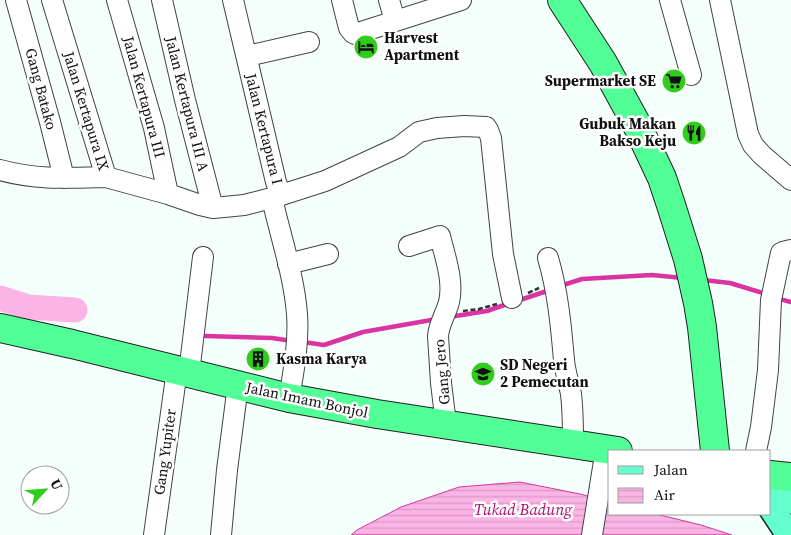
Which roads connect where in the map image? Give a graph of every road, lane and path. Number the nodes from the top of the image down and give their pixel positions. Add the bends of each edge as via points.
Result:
1 (16, 0) edge
2 (52, 0) edge
3 (117, 0) edge
4 (162, 0) edge
5 (234, 0) edge
6 (342, 0) edge
7 (389, 0) edge
8 (461, 0) edge
9 (670, 0) edge
10 (720, 0) edge
11 (569, 2) edge
12 (395, 21) junction
13 (308, 42) dead end
14 (247, 56) junction
15 (691, 75) dead end
16 (0, 170) edge
17 (106, 177) junction
18 (64, 178) junction
19 (791, 180) edge
20 (168, 194) junction
21 (276, 196) junction
22 (213, 208) junction
23 (409, 246) dead end
24 (791, 250) edge
25 (328, 254) dead end
26 (203, 257) dead end
27 (548, 258) dead end
28 (288, 264) junction
29 (512, 298) dead end
30 (0, 328) edge
31 (188, 356) junction
32 (238, 385) junction
33 (289, 398) junction
34 (446, 424) junction
35 (573, 444) junction
36 (612, 450) edge
37 (716, 450) edge
38 (756, 450) edge
39 (608, 463) edge
40 (778, 476) edge
41 (791, 501) edge
42 (771, 508) edge
43 (154, 535) edge
44 (221, 535) edge
45 (592, 535) edge
46 (789, 535) edge

1 - 18 street, Gang Batako
2 - 17 street, Jalan Kertapura IX
3 - 20 street, Jalan Kertapura III via 154,128
4 - 22 street, Jalan Kertapura III A
5 - 14 street, Jalan Kertapura I
6 - 12 street via 353,33
7 - 12 street
8 - 12 street
9 - 15 street
10 - 19 street via 748,134 762,155
11 - 37 highway via 633,117 662,178 688,259 698,303
13 - 14 street
14 - 21 street, Jalan Kertapura I via 276,182
16 - 18 street, Jalan Kertapura IX via 29,177
17 - 18 street, Jalan Kertapura IX
17 - 20 street
20 - 22 street
21 - 22 street via 244,205
21 - 28 street
21 - 29 street, Jalan Kertapura I via 337,176 399,147 419,132 437,128 486,127 491,138 503,254
23 - 34 street, Gang Jero via 440,236 450,282 451,292 438,345
24 - 38 street via 781,253 772,293 768,370
25 - 28 street
26 - 31 street, Gang Yupiter
27 - 35 street via 556,290 572,405
28 - 33 street via 297,314
30 - 31 highway, Jalan Imam Bonjol via 72,344
31 - 32 highway, Jalan Imam Bonjol
31 - 43 street, Gang Yupiter
32 - 33 highway, Jalan Imam Bonjol
32 - 44 street
33 - 34 highway, Jalan Imam Bonjol
34 - 35 highway, Jalan Imam Bonjol
35 - 36 highway, Jalan Imam Bonjol
39 - 45 street
40 - 41 main road
42 - 46 main road

